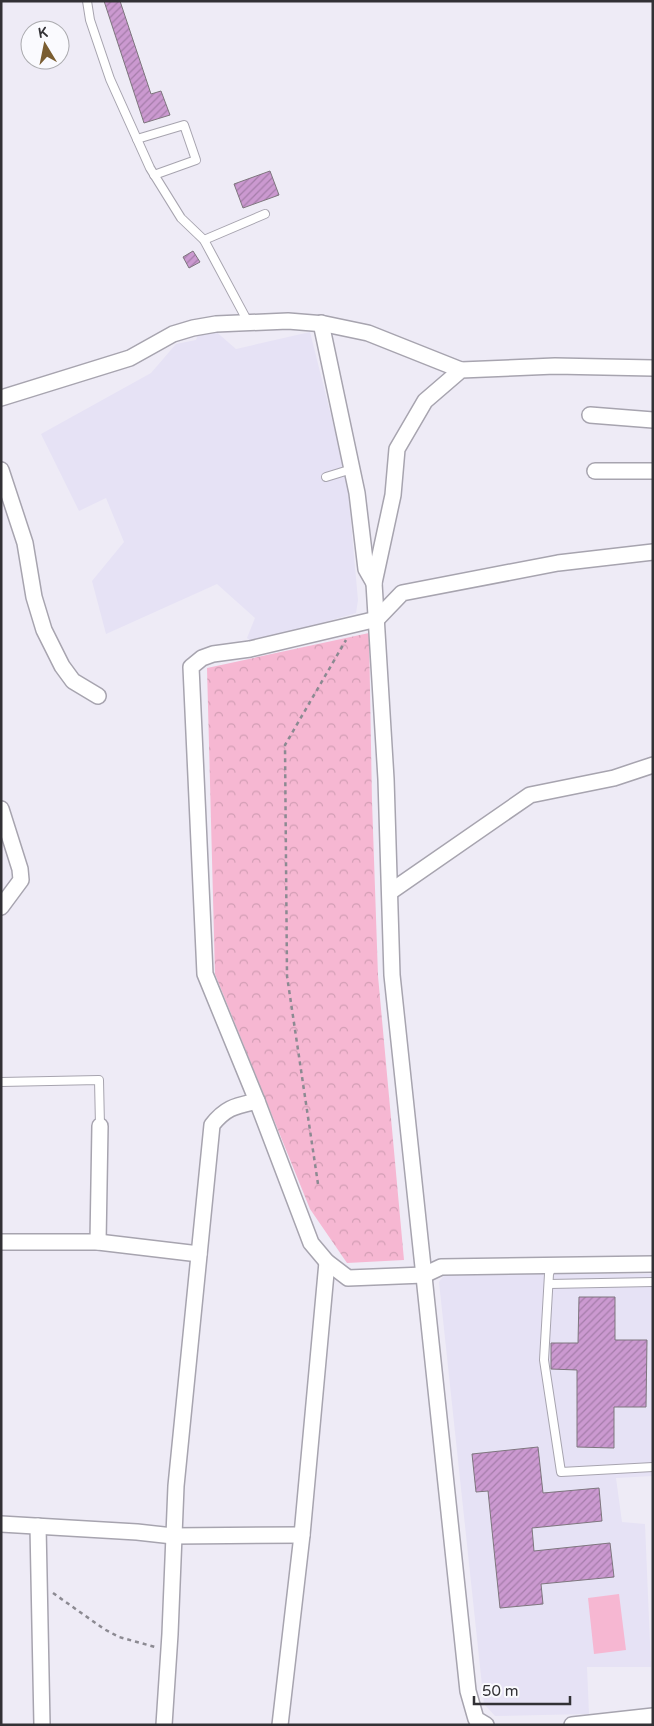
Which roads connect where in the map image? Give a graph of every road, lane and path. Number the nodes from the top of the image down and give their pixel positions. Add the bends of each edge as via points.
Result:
1 (87, 1) edge
2 (137, 139) junction
3 (154, 175) junction
4 (265, 214) dead end
5 (204, 240) junction
6 (248, 322) junction
7 (321, 323) junction
8 (653, 368) edge
9 (461, 370) junction
10 (1, 398) edge
11 (590, 415) dead end
12 (653, 420) edge
13 (352, 469) junction
14 (1, 470) edge
15 (595, 471) dead end
16 (653, 471) edge
17 (326, 477) dead end
18 (653, 552) edge
19 (374, 583) junction
20 (377, 619) junction
21 (348, 638) dead end
22 (98, 696) dead end
23 (653, 765) edge
24 (1, 808) edge
25 (390, 892) junction
26 (1, 907) edge
27 (1, 1082) edge
28 (257, 1101) junction
29 (100, 1126) joint
30 (318, 1184) dead end
31 (1, 1242) edge
32 (98, 1242) junction
33 (199, 1254) junction
34 (327, 1262) junction
35 (653, 1264) edge
36 (552, 1266) junction
37 (424, 1276) junction
38 (653, 1282) edge
39 (549, 1284) junction
40 (653, 1467) edge
41 (1, 1524) edge
42 (38, 1526) junction
43 (302, 1535) junction
44 (173, 1536) junction
45 (39, 1589) junction
46 (169, 1651) junction
47 (653, 1716) edge
48 (42, 1725) edge
49 (164, 1725) edge
50 (280, 1725) edge
51 (486, 1725) edge
52 (572, 1725) edge

1 - 2 lane via 107,71
2 - 3 lane
2 - 3 lane via 184,125 196,160
3 - 5 lane via 181,218
4 - 5 lane
5 - 6 lane
6 - 7 street
6 - 10 street via 216,324 173,334 130,358
7 - 9 street via 368,333
7 - 13 street
8 - 9 street via 554,366
9 - 19 street via 425,401 397,449 393,495
11 - 12 street
13 - 17 lane
13 - 19 street via 366,569
14 - 22 street via 26,542 34,597 44,630 73,681
15 - 16 street
18 - 20 street via 558,563 402,593
19 - 20 street
20 - 25 street
20 - 28 street via 250,649 213,654 192,667 205,974
21 - 30 path via 285,745 287,976
23 - 25 street via 614,778 530,795
24 - 26 street via 21,880
25 - 37 street via 392,975
27 - 29 lane via 99,1080
28 - 33 street via 232,1107 212,1125
28 - 34 street via 311,1243
29 - 32 street
31 - 32 street
32 - 33 street
33 - 44 street
34 - 37 street via 348,1278
34 - 43 street
35 - 36 street
36 - 37 street via 441,1267
36 - 39 lane
37 - 51 street via 468,1691 476,1719
38 - 39 lane
39 - 40 lane via 544,1360 562,1472
41 - 42 street
42 - 44 street
42 - 45 street
43 - 44 street
43 - 50 street
44 - 46 street
45 - 46 path via 60,1596 119,1637
45 - 48 street
46 - 49 street
47 - 52 street

